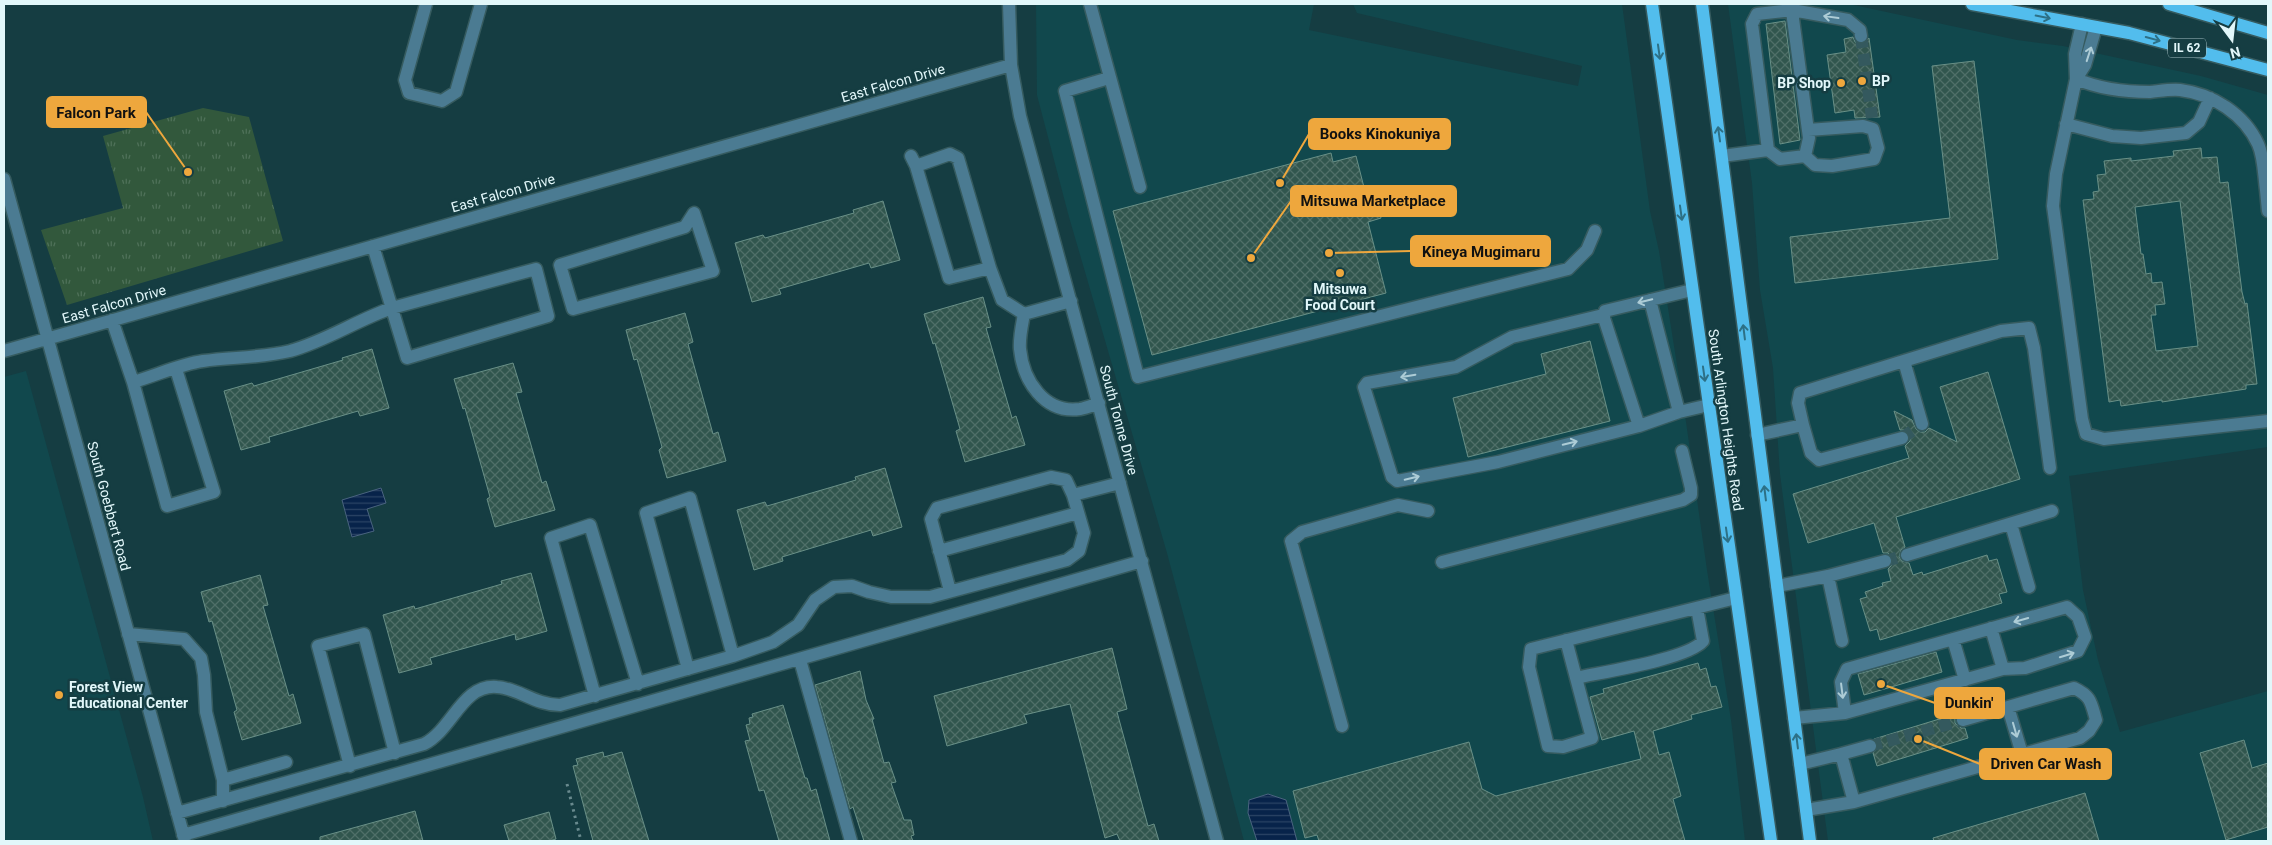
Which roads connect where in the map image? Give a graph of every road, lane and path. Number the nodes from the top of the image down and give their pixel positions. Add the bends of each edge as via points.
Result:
1 (426, 4) edge
2 (481, 4) edge
3 (1009, 4) edge
4 (1090, 4) edge
5 (1652, 4) edge
6 (1702, 4) edge
7 (1972, 4) edge
8 (2170, 4) edge
9 (1792, 7) edge
10 (2082, 24) junction
11 (2096, 27) junction
12 (2268, 33) edge
13 (1861, 36) tunnel mouth
14 (1012, 65) junction
15 (2268, 70) edge
16 (1109, 78) junction
17 (2076, 79) junction
18 (2210, 98) junction
19 (2066, 124) junction
20 (1808, 130) junction
21 (1768, 150) junction
22 (1722, 156) junction
23 (1805, 156) junction
24 (4, 179) edge
25 (1140, 187) dead end
26 (2267, 189) edge
27 (2268, 211) edge
28 (1595, 231) dead end
29 (373, 246) junction
30 (990, 268) junction
31 (1692, 290) junction
32 (1650, 300) junction
33 (1071, 301) junction
34 (392, 308) junction
35 (573, 309) joint
36 (1024, 314) junction
37 (1603, 315) junction
38 (112, 320) junction
39 (47, 338) junction
40 (4, 351) edge
41 (1904, 361) junction
42 (176, 369) junction
43 (133, 382) junction
44 (1099, 403) junction
45 (1709, 405) junction
46 (1679, 412) junction
47 (2268, 421) edge
48 (1803, 424) junction
49 (1922, 424) dead end
50 (1639, 426) junction
51 (1757, 435) junction
52 (1902, 438) tunnel mouth
53 (1682, 451) dead end
54 (2050, 468) dead end
55 (1120, 482) junction
56 (1072, 495) junction
57 (1428, 511) dead end
58 (2052, 511) dead end
59 (1078, 513) junction
60 (2010, 524) junction
61 (939, 551) junction
62 (1907, 555) tunnel mouth
63 (1142, 561) junction
64 (1885, 561) tunnel mouth
65 (1442, 562) dead end
66 (1828, 576) junction
67 (1777, 586) junction
68 (2029, 587) dead end
69 (950, 591) junction
70 (1736, 598) junction
71 (1697, 608) junction
72 (1991, 628) junction
73 (128, 634) junction
74 (1953, 639) junction
75 (1566, 640) junction
76 (1842, 641) dead end
77 (733, 656) junction
78 (800, 660) junction
79 (688, 669) junction
80 (2003, 669) junction
81 (1576, 678) junction
82 (1965, 680) junction
83 (638, 684) junction
84 (595, 696) junction
85 (2008, 707) junction
86 (1845, 713) junction
87 (1794, 718) junction
88 (1962, 720) tunnel mouth
89 (1342, 726) dead end
90 (1870, 746) tunnel mouth
91 (395, 753) junction
92 (1840, 754) junction
93 (2022, 754) junction
94 (286, 762) dead end
95 (1800, 764) junction
96 (350, 766) junction
97 (223, 780) junction
98 (567, 784) dead end
99 (223, 801) junction
100 (1854, 802) junction
101 (1806, 810) junction
102 (177, 813) junction
103 (184, 838) edge
104 (582, 841) edge
105 (851, 841) edge
106 (1217, 841) edge
107 (1771, 841) edge
108 (1810, 841) edge

1 - 2 street via 405,80 409,93 442,102 456,92
3 - 14 street, South Tonne Drive
4 - 16 street
5 -> 31 main road, South Arlington Heights Road
22 -> 6 main road, South Arlington Heights Road
7 -> 10 main road, IL 62
8 - 12 main road
13 -> 9 street via 1860,30 1848,20
9 - 20 street
9 - 21 street via 1757,14 1752,24
10 - 11 main road, IL 62
10 - 17 street via 2075,54
11 -> 15 main road, IL 62
17 -> 11 street via 2085,65
14 - 29 street, East Falcon Drive
14 - 33 street, South Tonne Drive via 1020,116
16 - 25 street
16 - 28 street via 1065,91 1138,377 1568,269 1587,250
17 - 18 street via 2095,87 2126,92 2179,90
17 - 19 street
18 - 19 street via 2200,122 2186,133 2141,138 2112,136
18 - 26 street via 2224,105 2243,122 2259,145
19 - 47 street via 2053,206 2086,434 2104,439
20 - 23 street
20 - 23 street via 1873,123 1878,148 1874,159 1832,166 1815,165
21 - 22 street
21 - 23 street via 1780,159
51 -> 22 main road, South Arlington Heights Road
24 - 39 street, South Goebbert Road
26 - 27 street
29 - 34 street
29 - 38 street, East Falcon Drive
30 - 30 street via 958,158 950,154 913,161 949,278
30 - 36 street via 1002,300
31 - 32 street
31 -> 45 main road, South Arlington Heights Road
32 -> 37 street via 1604,311
32 - 46 street
33 - 36 street
33 - 44 street, South Tonne Drive
34 - 34 street via 407,358 548,316 536,269
34 - 42 street via 292,350 267,356 200,362
35 - 35 street via 713,271 694,213 685,227 560,265
36 - 44 street via 1019,347 1026,378 1038,395 1059,408 1079,409
37 - 50 street
37 -> 50 street via 1512,337 1456,367 1367,383 1364,387 1392,476 1397,481 1498,462
38 - 39 street, East Falcon Drive
38 - 43 street
39 - 40 street, East Falcon Drive
39 - 73 street, South Goebbert Road
41 - 48 street via 1800,393 1798,403
41 - 49 street
41 - 54 street via 2001,331 2029,328
42 - 43 street
42 - 43 street via 214,492 167,506
44 - 55 street, South Tonne Drive
45 - 46 street
45 -> 70 main road, South Arlington Heights Road
46 - 50 street
48 - 51 street
48 - 52 street via 1811,453 1818,460
67 -> 51 main road, South Arlington Heights Road
53 - 65 street via 1691,495 1682,500
55 - 56 street
55 - 63 street, South Tonne Drive
56 - 59 street
56 - 61 street via 1066,480 1051,478 937,508 931,519
57 - 89 street via 1398,504 1302,532 1291,541
58 - 60 street
59 - 61 street
59 - 69 street via 1084,533 1079,551 1067,560
60 - 62 street
60 - 68 street
61 - 69 street
63 - 78 street
63 - 106 street, South Tonne Drive
64 - 66 street
66 - 67 street
66 - 76 street
67 - 87 main road, South Arlington Heights Road
69 - 77 street via 930,597 891,597 852,586 834,588 815,600 790,632 773,642
70 - 71 street
70 - 107 main road, South Arlington Heights Road
71 - 75 street
71 - 81 street via 1704,641 1698,647 1677,655
72 - 74 street
72 - 80 street
80 -> 72 street via 2025,668 2078,651 2085,637 2078,617 2068,606
73 - 97 street via 184,639 201,658 206,712
73 - 102 street, South Goebbert Road
74 - 82 street
74 -> 86 street via 1847,669 1841,682
75 - 81 street
75 - 81 street via 1531,649 1528,667 1548,746 1563,748 1592,738
77 - 79 street
77 - 79 street via 690,498 646,512
78 - 103 street
78 - 105 street
79 - 83 street
80 - 82 street
82 - 86 street
83 - 84 street
83 - 84 street via 590,526 551,538
84 - 91 street via 573,703 548,705 499,687 481,690 462,704 434,739
85 - 88 street
85 -> 93 street
85 - 93 street via 2074,688 2085,693 2091,701 2096,720 2080,738
86 - 87 street
95 -> 87 main road, South Arlington Heights Road
90 - 92 street
91 - 96 street
91 - 96 street via 364,634 318,646
92 - 95 street
92 - 100 street
93 - 100 street
94 - 97 street
95 - 101 main road, South Arlington Heights Road
96 - 99 street
97 - 99 street
98 - 104 path
99 - 102 street
100 - 101 street
101 - 108 main road, South Arlington Heights Road
102 - 103 street, South Goebbert Road

